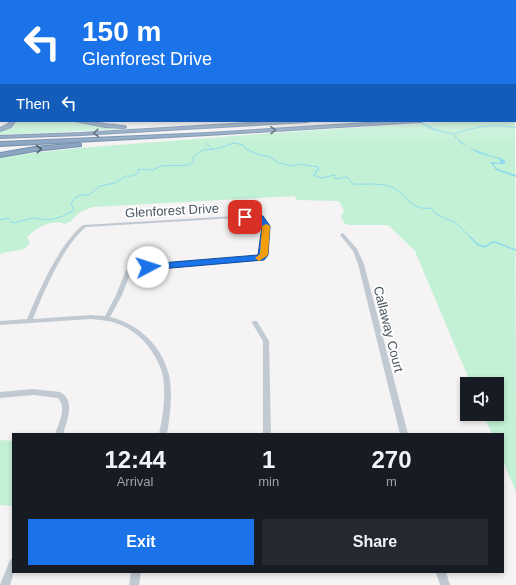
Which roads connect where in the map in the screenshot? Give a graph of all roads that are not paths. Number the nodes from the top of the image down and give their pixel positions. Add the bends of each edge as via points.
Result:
1 (12, 122) edge
2 (83, 122) edge
3 (292, 122) edge
4 (400, 122) edge
5 (247, 125) junction
6 (0, 130) edge
7 (234, 132) junction
8 (0, 137) edge
9 (0, 144) edge
10 (0, 155) edge
11 (342, 235) dead end
12 (106, 319) junction
13 (29, 320) junction
14 (0, 323) edge
15 (255, 323) dead end
16 (0, 395) edge
17 (59, 433) edge
18 (163, 433) edge
19 (267, 433) edge
20 (404, 433) edge
21 (12, 566) edge
22 (136, 573) edge
23 (441, 573) edge
24 (5, 585) edge
25 (134, 585) edge
26 (445, 585) edge

1 - 6 highway
2 - 5 highway via 129,127
3 - 5 highway
7 -> 4 highway
5 -> 8 highway
7 - 9 highway
10 -> 7 highway via 35,149
11 - 20 street, Callaway Court via 355,250 361,264
12 - 13 street via 92,317
12 - 13 street, Glenforest Drive via 122,290 129,270 261,258 265,249 266,226 263,221 252,216 85,226 76,233
12 - 18 street via 128,325 160,356 168,384
13 - 14 street
15 - 19 street via 266,341
16 - 17 street via 33,392 60,395 66,404
21 - 24 street
22 - 25 street
23 - 26 street

